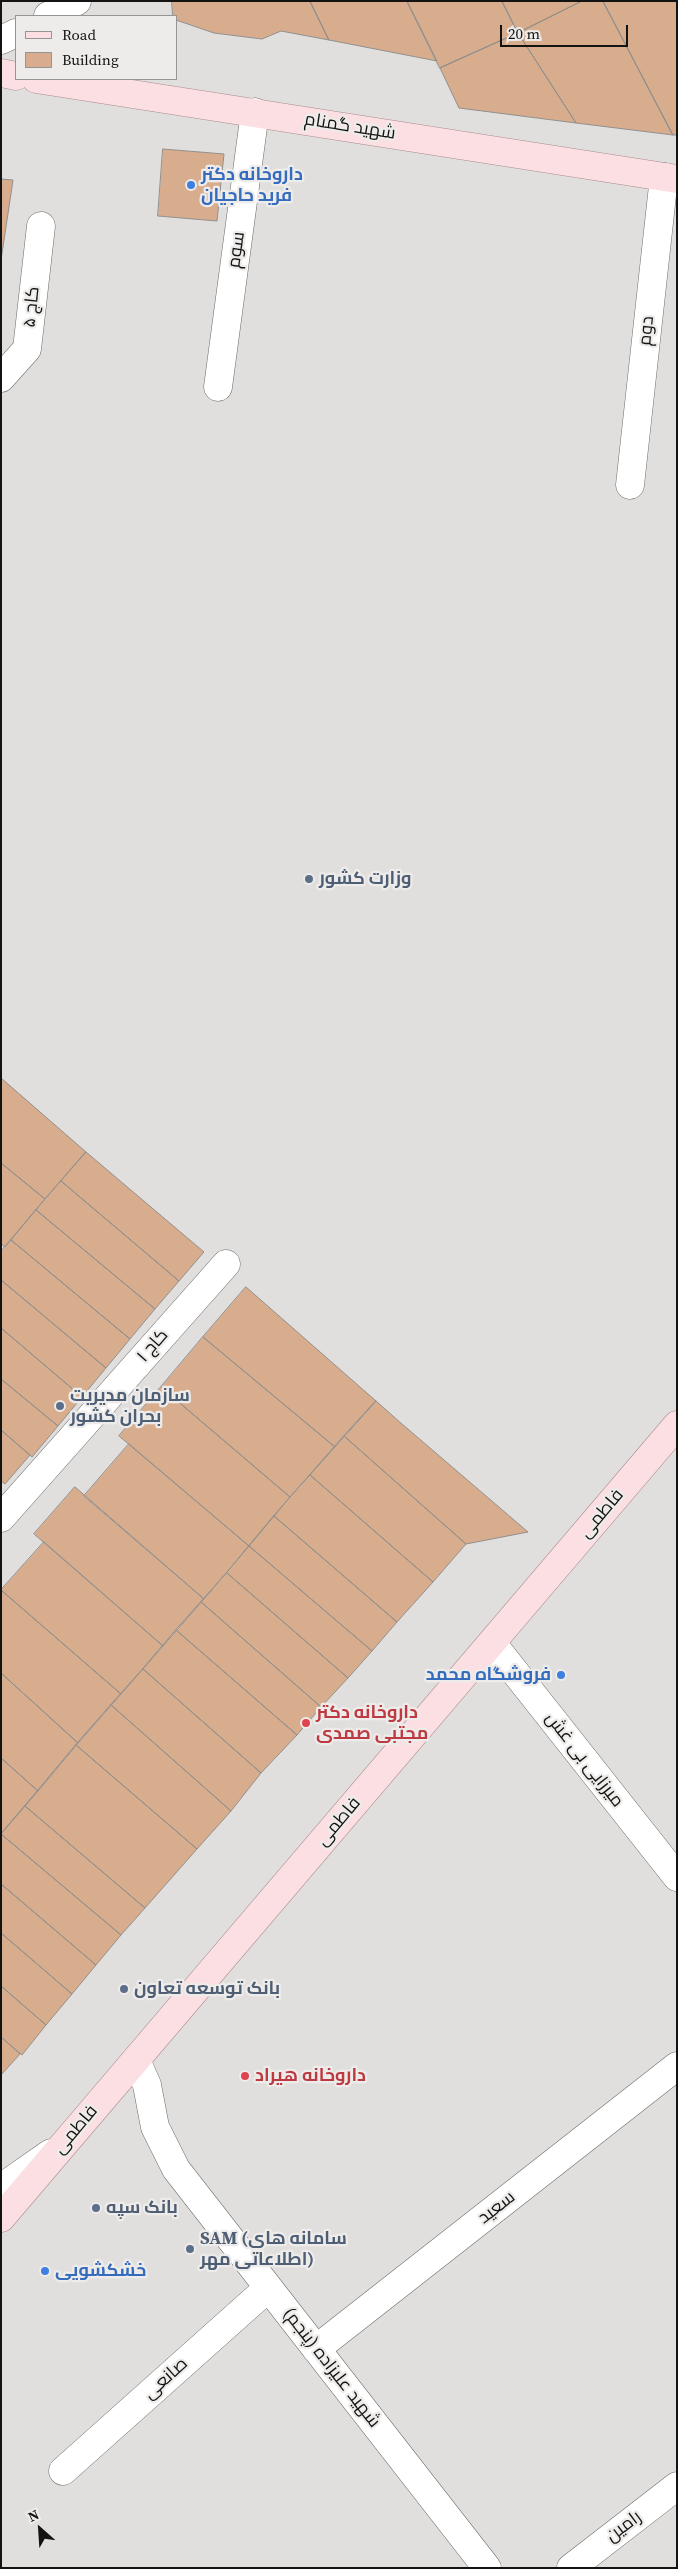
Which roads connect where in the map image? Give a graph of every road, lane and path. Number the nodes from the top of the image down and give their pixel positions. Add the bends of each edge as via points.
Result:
1 (77, 1) edge
2 (50, 15) edge
3 (15, 33) edge
4 (1, 40) edge
5 (1, 73) edge
6 (15, 76) edge
7 (43, 80) edge
8 (255, 112) junction
9 (672, 180) edge
10 (41, 226) dead end
11 (1, 378) edge
12 (218, 387) dead end
13 (630, 485) dead end
14 (226, 1264) dead end
15 (677, 1425) edge
16 (1, 1518) edge
17 (492, 1643) junction
18 (677, 1877) edge
19 (136, 2060) junction
20 (677, 2066) edge
21 (66, 2142) junction
22 (1, 2188) edge
23 (1, 2206) edge
24 (1, 2218) edge
25 (268, 2288) junction
26 (316, 2349) junction
27 (63, 2471) dead end
28 (677, 2486) edge
29 (487, 2568) edge
30 (571, 2568) edge

1 - 2 street
3 - 4 street
5 - 6 main road
7 - 8 main road, شهید گمنام
8 - 9 main road, شهید گمنام
8 - 12 street, سوم
9 - 13 street, دوم
10 - 11 street, کاج ۵ via 27,349
14 - 16 street, کاج ۱
15 - 17 main road, فاطمی
17 - 18 street, میرزایی بی غش
17 - 19 main road, فاطمی
19 - 21 main road, فاطمی
19 - 25 street, شهید علیزاده (پنجم) via 147,2085 155,2127 176,2169
20 - 26 street, سعید
21 - 22 street
21 - 23 street
21 - 24 main road, فاطمی
25 - 26 street, شهید علیزاده (پنجم)
25 - 27 street, صانعی
26 - 29 street, شهید علیزاده (پنجم)
28 - 30 street, رامین

